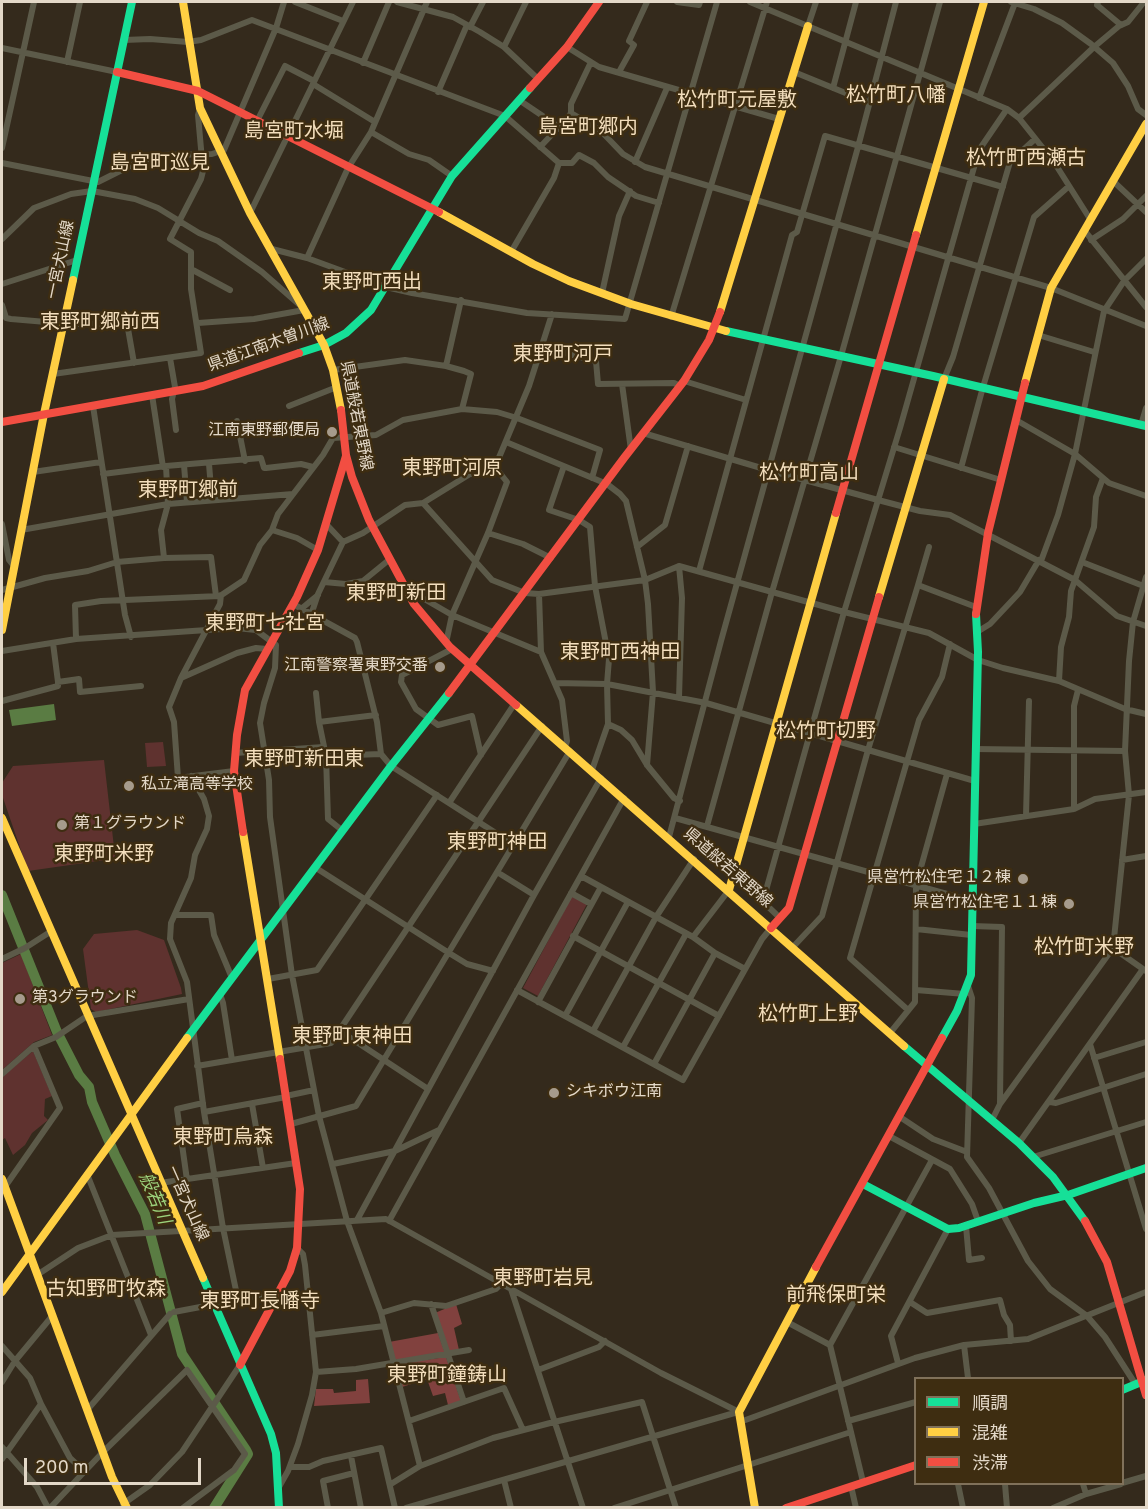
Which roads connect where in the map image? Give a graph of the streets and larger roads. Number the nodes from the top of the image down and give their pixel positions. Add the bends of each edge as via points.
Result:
1 (34, 2) edge
2 (80, 2) edge
3 (132, 2) edge
4 (183, 2) edge
5 (285, 2) edge
6 (295, 2) edge
7 (353, 2) edge
8 (389, 2) edge
9 (397, 2) edge
10 (427, 2) edge
11 (483, 2) edge
12 (526, 2) edge
13 (598, 2) edge
14 (647, 2) edge
15 (677, 2) edge
16 (700, 2) edge
17 (717, 2) edge
18 (750, 2) edge
19 (816, 2) edge
20 (856, 2) edge
21 (896, 2) edge
22 (940, 2) edge
23 (984, 2) edge
24 (1013, 2) edge
25 (1098, 2) edge
26 (1144, 2) edge
27 (766, 5) edge
28 (424, 9) junction
29 (343, 21) junction
30 (1121, 25) junction
31 (468, 26) junction
32 (808, 26) junction
33 (276, 28) junction
34 (124, 40) junction
35 (189, 42) junction
36 (845, 42) junction
37 (567, 46) junction
38 (504, 47) junction
39 (1094, 47) junction
40 (2, 48) edge
41 (330, 50) junction
42 (23, 53) junction
43 (882, 57) junction
44 (67, 62) junction
45 (591, 62) junction
46 (363, 63) junction
47 (117, 72) junction
48 (619, 72) junction
49 (794, 72) junction
50 (920, 74) junction
51 (395, 76) junction
52 (538, 79) junction
53 (314, 83) junction
54 (667, 88) junction
55 (832, 88) junction
56 (958, 88) junction
57 (198, 91) junction
58 (438, 92) junction
59 (690, 94) junction
60 (979, 98) junction
61 (519, 100) junction
62 (870, 103) junction
63 (735, 107) junction
64 (2, 108) edge
65 (200, 108) junction
66 (10, 110) junction
67 (1007, 110) junction
68 (240, 113) junction
69 (571, 113) junction
70 (1146, 115) edge
71 (504, 116) junction
72 (1019, 118) junction
73 (779, 119) junction
74 (257, 121) junction
75 (375, 122) junction
76 (1146, 124) edge
77 (559, 127) junction
78 (371, 132) junction
79 (288, 137) junction
80 (1035, 139) junction
81 (540, 147) junction
82 (858, 147) junction
83 (2, 148) edge
84 (220, 151) junction
85 (202, 154) junction
86 (897, 157) junction
87 (635, 162) junction
88 (559, 163) junction
89 (2, 164) edge
90 (348, 168) junction
91 (936, 169) junction
92 (667, 173) junction
93 (452, 176) junction
94 (971, 177) junction
95 (1113, 181) junction
96 (93, 186) junction
97 (711, 187) junction
98 (1003, 187) junction
99 (1068, 187) junction
100 (630, 191) junction
101 (1146, 196) edge
102 (755, 200) junction
103 (659, 203) junction
104 (1138, 204) junction
105 (430, 208) junction
106 (1146, 212) edge
107 (250, 213) junction
108 (802, 215) junction
109 (1090, 219) junction
110 (180, 221) junction
111 (836, 225) junction
112 (1084, 230) junction
113 (876, 236) junction
114 (2, 238) edge
115 (1091, 240) junction
116 (913, 247) junction
117 (272, 249) junction
118 (511, 252) junction
119 (948, 257) junction
120 (308, 258) junction
121 (1146, 259) edge
122 (77, 260) junction
123 (979, 267) junction
124 (191, 269) junction
125 (1015, 278) junction
126 (1124, 281) junction
127 (2, 284) edge
128 (386, 287) junction
129 (1051, 288) junction
130 (230, 290) dead end
131 (602, 293) junction
132 (460, 300) junction
133 (2, 304) edge
134 (631, 304) junction
135 (1146, 307) edge
136 (304, 310) junction
137 (1104, 311) junction
138 (552, 314) junction
139 (671, 317) junction
140 (63, 323) junction
141 (198, 323) junction
142 (1146, 326) edge
143 (714, 329) junction
144 (1038, 335) junction
145 (763, 340) junction
146 (324, 345) junction
147 (803, 347) junction
148 (1094, 352) junction
149 (565, 353) dead end
150 (842, 356) junction
151 (170, 358) junction
152 (134, 363) junction
153 (879, 365) junction
154 (446, 366) junction
155 (333, 370) junction
156 (914, 372) junction
157 (53, 374) junction
158 (944, 379) junction
159 (622, 384) junction
160 (682, 384) junction
161 (337, 387) junction
162 (983, 387) junction
163 (174, 391) junction
164 (152, 395) junction
165 (1022, 396) junction
166 (746, 400) junction
167 (93, 406) junction
168 (289, 406) dead end
169 (1146, 408) edge
170 (462, 409) junction
171 (1082, 411) junction
172 (44, 414) junction
173 (517, 418) junction
174 (1016, 420) junction
175 (237, 421) dead end
176 (2, 422) edge
177 (1144, 425) edge
178 (176, 430) dead end
179 (643, 433) junction
180 (345, 437) junction
181 (506, 442) junction
182 (688, 446) junction
183 (894, 447) junction
184 (631, 450) junction
185 (1075, 454) junction
186 (346, 455) junction
187 (921, 456) junction
188 (731, 458) junction
189 (245, 461) junction
190 (101, 462) junction
191 (209, 464) junction
192 (184, 465) junction
193 (165, 466) junction
194 (564, 466) junction
195 (313, 467) junction
196 (495, 467) junction
197 (962, 468) junction
198 (768, 470) junction
199 (33, 472) junction
200 (103, 474) junction
201 (592, 478) junction
202 (1102, 478) junction
203 (805, 479) junction
204 (1001, 480) junction
205 (607, 483) junction
206 (843, 490) junction
207 (293, 494) junction
208 (1146, 496) edge
209 (212, 500) junction
210 (878, 500) junction
211 (187, 502) junction
212 (423, 503) junction
213 (168, 504) junction
214 (905, 507) junction
215 (109, 513) junction
216 (579, 520) junction
217 (2, 524) edge
218 (327, 525) junction
219 (373, 526) junction
220 (21, 530) junction
221 (272, 530) junction
222 (488, 533) junction
223 (988, 533) junction
224 (343, 542) junction
225 (637, 547) junction
226 (929, 547) dead end
227 (318, 550) junction
228 (164, 558) junction
229 (551, 558) junction
230 (390, 559) junction
231 (476, 561) junction
232 (1040, 561) junction
233 (117, 562) junction
234 (1082, 562) junction
235 (13, 565) junction
236 (679, 566) junction
237 (699, 571) junction
238 (1146, 577) edge
239 (645, 580) junction
240 (1075, 580) junction
241 (324, 582) junction
242 (737, 582) junction
243 (918, 585) junction
244 (595, 586) junction
245 (404, 587) junction
246 (1145, 587) edge
247 (5, 590) edge
248 (772, 592) junction
249 (525, 593) junction
250 (318, 594) junction
251 (539, 594) junction
252 (219, 595) junction
253 (123, 601) junction
254 (810, 602) junction
255 (297, 606) junction
256 (976, 607) junction
257 (844, 612) junction
258 (311, 615) junction
259 (452, 615) junction
260 (872, 620) junction
261 (1133, 622) junction
262 (1146, 626) edge
263 (904, 627) junction
264 (2, 630) edge
265 (206, 631) junction
266 (495, 632) junction
267 (977, 632) junction
268 (131, 637) junction
269 (76, 639) junction
270 (53, 643) junction
271 (950, 644) junction
272 (270, 645) junction
273 (449, 646) junction
274 (2, 651) edge
275 (541, 652) junction
276 (978, 660) junction
277 (471, 665) junction
278 (181, 678) junction
279 (1059, 681) junction
280 (58, 682) junction
281 (555, 683) junction
282 (607, 684) junction
283 (141, 686) dead end
284 (1078, 690) junction
285 (653, 692) junction
286 (316, 693) dead end
287 (679, 698) junction
288 (2, 701) edge
289 (1029, 701) dead end
290 (515, 703) junction
291 (706, 703) junction
292 (1125, 709) junction
293 (738, 712) junction
294 (1146, 714) edge
295 (375, 715) junction
296 (428, 719) junction
297 (319, 722) junction
298 (608, 723) junction
299 (775, 723) junction
300 (542, 726) junction
301 (810, 733) junction
302 (837, 741) junction
303 (324, 747) junction
304 (975, 748) junction
305 (568, 749) junction
306 (1028, 749) junction
307 (1073, 749) junction
308 (264, 750) junction
309 (868, 750) junction
310 (1125, 751) junction
311 (235, 753) junction
312 (381, 754) junction
313 (481, 755) junction
314 (326, 756) junction
315 (907, 761) junction
316 (647, 765) junction
317 (391, 766) junction
318 (592, 770) junction
319 (234, 771) junction
320 (947, 774) junction
321 (191, 776) junction
322 (601, 778) junction
323 (975, 781) junction
324 (1146, 792) edge
325 (437, 795) junction
326 (1128, 795) junction
327 (624, 798) junction
328 (680, 801) junction
329 (449, 803) junction
330 (1074, 809) junction
331 (1026, 816) junction
332 (2, 818) edge
333 (675, 818) junction
334 (479, 822) junction
335 (974, 824) junction
336 (707, 826) junction
337 (343, 831) junction
338 (669, 837) junction
339 (743, 837) junction
340 (513, 844) junction
341 (779, 847) junction
342 (806, 854) junction
343 (1146, 856) edge
344 (694, 859) junction
345 (1122, 860) junction
346 (837, 863) junction
347 (316, 868) junction
348 (497, 872) junction
349 (733, 873) junction
350 (875, 874) junction
351 (581, 876) junction
352 (916, 885) junction
353 (601, 887) junction
354 (729, 890) junction
355 (572, 893) junction
356 (534, 895) junction
357 (366, 899) junction
358 (763, 901) junction
359 (972, 901) junction
360 (628, 902) junction
361 (591, 904) junction
362 (284, 910) junction
363 (176, 915) junction
364 (656, 917) junction
365 (780, 918) junction
366 (771, 927) junction
367 (409, 928) junction
368 (916, 929) junction
369 (972, 930) junction
370 (50, 932) junction
371 (686, 934) junction
372 (573, 936) junction
373 (693, 938) junction
374 (261, 939) junction
375 (793, 947) junction
376 (1113, 948) junction
377 (601, 951) junction
378 (449, 953) junction
379 (715, 953) junction
380 (2, 959) edge
381 (628, 966) junction
382 (745, 969) junction
383 (1145, 970) edge
384 (493, 971) junction
385 (292, 975) junction
386 (232, 978) junction
387 (268, 979) junction
388 (658, 983) junction
389 (967, 989) junction
390 (517, 990) junction
391 (916, 990) junction
392 (220, 994) junction
393 (189, 999) junction
394 (689, 1000) junction
395 (538, 1002) junction
396 (908, 1010) junction
397 (87, 1016) junction
398 (565, 1016) junction
399 (719, 1016) junction
400 (192, 1031) junction
401 (592, 1031) junction
402 (340, 1032) junction
403 (890, 1033) junction
404 (1146, 1042) edge
405 (1090, 1044) junction
406 (34, 1046) junction
407 (306, 1047) junction
408 (622, 1047) junction
409 (278, 1052) junction
410 (1094, 1058) junction
411 (232, 1060) junction
412 (383, 1060) junction
413 (654, 1064) junction
414 (197, 1066) junction
415 (927, 1066) junction
416 (2, 1074) edge
417 (1146, 1074) edge
418 (1102, 1088) junction
419 (428, 1089) junction
420 (314, 1090) junction
421 (286, 1096) junction
422 (968, 1100) junction
423 (1050, 1102) junction
424 (203, 1103) junction
425 (252, 1104) junction
426 (1000, 1104) junction
427 (204, 1112) junction
428 (130, 1114) junction
429 (319, 1116) junction
430 (900, 1116) junction
431 (992, 1120) junction
432 (1146, 1122) edge
433 (291, 1124) junction
434 (439, 1130) junction
435 (1116, 1132) junction
436 (889, 1136) junction
437 (1020, 1143) junction
438 (395, 1151) junction
439 (967, 1152) junction
440 (1033, 1157) junction
441 (932, 1160) junction
442 (296, 1163) junction
443 (333, 1164) junction
444 (263, 1168) junction
445 (1146, 1168) edge
446 (87, 1174) junction
447 (1129, 1175) junction
448 (215, 1176) junction
449 (187, 1180) junction
450 (160, 1183) junction
451 (863, 1184) junction
452 (2, 1186) edge
453 (1068, 1195) junction
454 (906, 1207) junction
455 (1002, 1213) junction
456 (357, 1220) junction
457 (347, 1221) junction
458 (389, 1221) junction
459 (978, 1221) junction
460 (299, 1223) junction
461 (966, 1226) junction
462 (223, 1228) junction
463 (948, 1229) junction
464 (1146, 1229) edge
465 (181, 1230) junction
466 (112, 1235) junction
467 (297, 1248) junction
468 (30, 1253) junction
469 (982, 1258) dead end
470 (37, 1275) junction
471 (502, 1283) junction
472 (3, 1286) edge
473 (511, 1289) junction
474 (280, 1292) junction
475 (1146, 1292) edge
476 (238, 1300) junction
477 (910, 1302) junction
478 (1120, 1302) junction
479 (431, 1304) junction
480 (214, 1305) junction
481 (381, 1313) junction
482 (53, 1315) junction
483 (1087, 1316) junction
484 (787, 1322) junction
485 (384, 1326) junction
486 (152, 1335) junction
487 (312, 1335) junction
488 (605, 1341) junction
489 (1011, 1341) junction
490 (830, 1345) junction
491 (964, 1345) junction
492 (2, 1347) edge
493 (469, 1350) dead end
494 (447, 1355) junction
495 (15, 1361) junction
496 (392, 1363) junction
497 (898, 1363) junction
498 (240, 1365) junction
499 (538, 1370) junction
500 (316, 1372) junction
501 (968, 1377) edge
502 (2, 1382) edge
503 (1142, 1382) edge
504 (840, 1384) junction
505 (1124, 1389) edge
506 (1146, 1395) edge
507 (464, 1402) junction
508 (914, 1402) edge
509 (41, 1404) junction
510 (213, 1407) junction
511 (88, 1409) junction
512 (739, 1412) junction
513 (410, 1421) junction
514 (848, 1421) junction
515 (554, 1422) junction
516 (740, 1422) junction
517 (523, 1430) junction
518 (851, 1432) junction
519 (654, 1436) junction
520 (4, 1450) edge
521 (103, 1452) junction
522 (351, 1456) junction
523 (2, 1459) edge
524 (567, 1461) junction
525 (747, 1464) junction
526 (914, 1465) edge
527 (420, 1466) junction
528 (290, 1467) junction
529 (84, 1471) junction
530 (354, 1473) junction
531 (1146, 1476) edge
532 (504, 1480) junction
533 (863, 1482) junction
534 (1124, 1482) edge
535 (390, 1484) junction
536 (958, 1485) edge
537 (1005, 1485) edge
538 (1083, 1485) edge
539 (1115, 1485) edge
540 (851, 1486) junction
541 (279, 1488) junction
542 (670, 1489) junction
543 (1086, 1494) junction
544 (429, 1505) edge
545 (123, 1506) edge
546 (961, 1507) edge
547 (49, 1508) edge
548 (183, 1508) edge
549 (279, 1508) edge
550 (328, 1508) edge
551 (361, 1508) edge
552 (395, 1508) edge
553 (406, 1508) edge
554 (511, 1508) edge
555 (583, 1508) edge
556 (614, 1508) edge
557 (676, 1508) edge
558 (756, 1508) edge
559 (786, 1508) edge
560 (856, 1508) edge
561 (1006, 1508) edge
562 (1053, 1508) edge

1 - 42 street
2 - 44 street
3 - 34 street, 一宮犬山線
4 - 35 street, 県道般若東野線
5 - 33 street
6 - 29 street
7 - 29 street
8 - 46 street
9 - 28 street
10 - 28 street
11 - 31 street
12 - 38 street
13 - 37 street, 県道江南木曽川線
14 - 48 street via 629,41 634,45
15 - 16 street
17 - 59 street
18 - 27 street
19 - 32 street
20 - 36 street
21 - 43 street
22 - 50 street
23 - 56 street
24 - 39 street via 1062,23
24 - 60 street
25 - 30 street
26 - 30 street
27 - 32 street
27 - 63 street
28 - 31 street
28 - 51 street
29 - 41 street
30 - 39 street
31 - 38 street
31 - 58 street
32 - 36 street
32 - 49 street
33 - 35 street via 252,20
33 - 41 street
33 - 68 street
34 - 35 street
34 - 47 street, 一宮犬山線
35 - 57 street, 県道般若東野線
36 - 43 street
36 - 55 street
37 - 45 street
37 - 52 street, 県道江南木曽川線
38 - 52 street
39 - 70 street via 1113,63 1138,109
39 - 72 street
40 - 42 street
41 - 46 street
41 - 53 street
42 - 44 street
42 - 66 street
43 - 50 street
43 - 62 street
44 - 47 street
45 - 48 street
45 - 69 street via 571,104
46 - 51 street
47 - 57 street
47 - 96 street, 一宮犬山線
48 - 54 street
49 - 55 street
49 - 73 street
50 - 56 street
50 - 86 street
51 - 58 street
51 - 75 street
52 - 61 street, 県道江南木曽川線
53 - 74 street via 285,66
53 - 75 street
53 - 79 street
54 - 59 street
54 - 87 street
55 - 62 street
56 - 60 street
56 - 91 street
57 - 65 street, 県道般若東野線
57 - 68 street
58 - 71 street
59 - 63 street
59 - 92 street
60 - 67 street
61 - 71 street, 県道江南木曽川線
61 - 77 street
62 - 82 street
63 - 73 street
63 - 97 street
64 - 66 street
65 - 84 street, 県道般若東野線
65 - 85 street
66 - 83 street
67 - 72 street
67 - 94 street via 979,150
68 - 74 street
68 - 84 street via 224,150
69 - 77 street
69 - 87 street via 600,129
71 - 81 street
71 - 93 street, 県道江南木曽川線
72 - 80 street
73 - 102 street
74 - 79 street
75 - 78 street
76 - 95 street
77 - 81 street
78 - 90 street
78 - 93 street via 409,154 429,160
79 - 90 street
79 - 107 street
80 - 98 street via 1011,162
80 - 99 street
81 - 88 street
82 - 86 street
82 - 108 street via 825,136
82 - 111 street
84 - 85 street
84 - 107 street, 県道般若東野線
85 - 96 street via 163,155 134,164
85 - 110 street via 201,179
86 - 91 street
86 - 113 street
87 - 92 street
88 - 100 street via 572,163 579,155
88 - 118 street
89 - 96 street
90 - 105 street
90 - 120 street
91 - 94 street
91 - 116 street
92 - 97 street
92 - 103 street
93 - 105 street, 県道江南木曽川線
94 - 98 street
94 - 119 street
95 - 104 street
95 - 109 street
96 - 110 street via 145,202
96 - 114 street via 34,208
96 - 122 street, 一宮犬山線
97 - 102 street
97 - 139 street
98 - 123 street
99 - 109 street
99 - 125 street via 1034,217
100 - 103 street
100 - 131 street via 619,216
101 - 104 street
102 - 108 street
102 - 143 street
103 - 134 street
104 - 106 street
104 - 115 street
105 - 118 street
105 - 128 street, 県道江南木曽川線
107 - 117 street, 県道般若東野線
108 - 111 street
108 - 145 street via 797,232 792,235
109 - 112 street
110 - 124 street via 170,239 191,252
110 - 136 street via 218,241 262,272
111 - 113 street
111 - 147 street
112 - 115 street
112 - 129 street
113 - 116 street
113 - 150 street
115 - 126 street
116 - 119 street
116 - 153 street
117 - 120 street
117 - 136 street, 県道般若東野線
118 - 131 street
119 - 123 street
119 - 156 street
120 - 128 street
121 - 126 street
122 - 127 street
122 - 140 street, 一宮犬山線
123 - 125 street
123 - 158 street
124 - 130 street
124 - 141 street
125 - 129 street
125 - 162 street
126 - 135 street
126 - 137 street
128 - 132 street
128 - 146 street, 県道江南木曽川線 via 359,323
129 - 137 street
129 - 144 street
131 - 134 street
132 - 138 street
132 - 154 street
133 - 140 street via 6,318
134 - 138 street via 623,320
134 - 139 street
136 - 141 street
136 - 146 street, 県道般若東野線
137 - 142 street
137 - 148 street
138 - 173 street
139 - 143 street
140 - 152 street via 127,323
140 - 157 street, 一宮犬山線
141 - 151 street via 201,353
143 - 145 street
143 - 160 street
144 - 148 street
144 - 165 street
145 - 147 street
145 - 166 street
146 - 155 street, 県道般若東野線
146 - 163 street, 県道江南木曽川線 via 217,382
147 - 150 street
147 - 198 street
148 - 171 street
149 - 159 street via 596,361 598,384
150 - 153 street
150 - 203 street
151 - 152 street
151 - 163 street
152 - 157 street
153 - 156 street
153 - 206 street
154 - 155 street via 405,360
154 - 170 street via 471,374
155 - 161 street, 県道般若東野線
156 - 158 street
156 - 183 street
157 - 172 street, 一宮犬山線
158 - 162 street
158 - 187 street
159 - 160 street
159 - 184 street
160 - 166 street
160 - 179 street
161 - 168 street
161 - 180 street, 県道般若東野線
162 - 165 street
162 - 197 street
163 - 164 street, 県道江南木曽川線
163 - 178 street
164 - 167 street, 県道江南木曽川線
164 - 193 street
165 - 171 street
165 - 174 street
166 - 188 street
167 - 172 street, 県道江南木曽川線
167 - 190 street
169 - 177 street
170 - 173 street
170 - 180 street via 403,420 376,435
171 - 177 street
171 - 185 street
172 - 176 street, 県道江南木曽川線
172 - 199 street, 一宮犬山線
173 - 181 street
173 - 201 street via 600,450
174 - 185 street
174 - 204 street
175 - 189 street
179 - 182 street
179 - 184 street
180 - 186 street, 県道般若東野線
180 - 195 street via 333,438
181 - 194 street
181 - 196 street
182 - 188 street
182 - 225 street via 665,525
183 - 187 street
183 - 210 street
184 - 205 street
185 - 202 street
185 - 232 street
186 - 218 street
186 - 219 street, 県道般若東野線
187 - 197 street
187 - 214 street
188 - 198 street
188 - 237 street
189 - 191 street
189 - 195 street via 261,458 264,468 301,464
190 - 199 street
190 - 200 street
191 - 192 street
191 - 209 street
192 - 193 street
192 - 211 street
193 - 200 street
193 - 213 street
194 - 201 street
194 - 216 street via 549,510
195 - 207 street
196 - 212 street via 470,474
196 - 222 street via 507,482
197 - 204 street
198 - 203 street
198 - 242 street
199 - 220 street, 一宮犬山線
200 - 215 street
201 - 205 street
202 - 208 street
202 - 234 street via 1094,527
203 - 206 street
203 - 248 street
204 - 223 street
205 - 216 street
205 - 225 street via 626,501
206 - 210 street
206 - 254 street
207 - 209 street
207 - 221 street
209 - 211 street
210 - 214 street
210 - 257 street
211 - 213 street
212 - 219 street via 405,505
212 - 231 street
213 - 215 street
213 - 228 street via 161,530
214 - 223 street via 950,515
214 - 260 street
215 - 220 street
215 - 233 street
216 - 229 street
216 - 244 street via 590,527
217 - 235 street
218 - 224 street
218 - 227 street
219 - 224 street
219 - 230 street, 県道般若東野線
220 - 235 street, 一宮犬山線
221 - 227 street
221 - 252 street via 260,545 244,580
222 - 229 street
222 - 231 street
223 - 232 street
223 - 256 street
224 - 241 street
225 - 239 street
226 - 243 street
227 - 255 street
228 - 233 street
228 - 252 street via 211,557
229 - 249 street
230 - 241 street via 363,580 346,584
230 - 245 street, 県道般若東野線
231 - 249 street via 492,580
231 - 259 street
232 - 240 street
232 - 267 street via 1020,592
233 - 247 street
233 - 253 street
234 - 240 street
234 - 246 street
235 - 247 street, 一宮犬山線
236 - 237 street
236 - 239 street
236 - 287 street
237 - 242 street
238 - 246 street
239 - 244 street
239 - 285 street
240 - 261 street via 1117,616
240 - 279 street via 1061,647
241 - 250 street
242 - 248 street
242 - 291 street
243 - 256 street
243 - 263 street
244 - 251 street
244 - 282 street via 609,659
245 - 259 street
245 - 273 street, 県道般若東野線
246 - 261 street
247 - 264 street, 一宮犬山線
248 - 254 street
248 - 293 street
249 - 251 street
249 - 266 street
250 - 255 street
250 - 258 street
251 - 275 street
252 - 253 street
252 - 265 street via 220,604
253 - 268 street
253 - 269 street via 75,605
254 - 257 street
254 - 299 street
255 - 258 street
255 - 272 street
256 - 267 street
257 - 260 street
257 - 301 street
258 - 295 street via 355,638
259 - 266 street
259 - 273 street
260 - 263 street
260 - 302 street
261 - 262 street
261 - 292 street
263 - 271 street via 929,633
263 - 309 street
265 - 268 street
265 - 272 street via 256,630
265 - 278 street
266 - 275 street
266 - 277 street
267 - 276 street
268 - 269 street
269 - 270 street
270 - 274 street
270 - 280 street
271 - 276 street
271 - 315 street via 942,677 919,720
272 - 278 street via 237,653
272 - 308 street via 276,645 275,668 260,723
272 - 311 street via 242,699
273 - 277 street, 県道般若東野線
273 - 296 street via 402,675 401,682 416,709
275 - 281 street
276 - 279 street
276 - 304 street
277 - 290 street, 県道般若東野線
277 - 296 street
278 - 321 street via 169,707 174,722 178,778
279 - 284 street
280 - 283 street via 79,680 80,692
280 - 288 street via 58,686
281 - 282 street
281 - 305 street via 562,700
282 - 285 street
282 - 298 street
284 - 292 street
284 - 307 street
285 - 287 street
285 - 316 street
286 - 297 street
287 - 291 street
289 - 306 street
290 - 300 street, 県道般若東野線
290 - 313 street
291 - 293 street
291 - 328 street
292 - 294 street
292 - 310 street
293 - 299 street
293 - 336 street
295 - 297 street
295 - 312 street
296 - 313 street via 438,725 472,716
296 - 317 street
297 - 303 street
298 - 316 street via 632,740
298 - 318 street
299 - 301 street
299 - 339 street
300 - 305 street, 県道般若東野線
300 - 334 street
301 - 302 street
301 - 341 street
302 - 309 street
302 - 342 street
303 - 308 street
303 - 314 street
304 - 306 street
304 - 323 street
305 - 318 street, 県道般若東野線
305 - 340 street
306 - 307 street
306 - 331 street
307 - 310 street
307 - 330 street
308 - 311 street
308 - 362 street
309 - 315 street
309 - 346 street
310 - 326 street
311 - 319 street
312 - 314 street
312 - 317 street
313 - 329 street
314 - 337 street via 328,819
315 - 320 street
315 - 350 street
316 - 328 street
317 - 325 street
317 - 337 street
318 - 322 street, 県道般若東野線
319 - 321 street
319 - 374 street
320 - 323 street
320 - 352 street
321 - 363 street via 209,816
322 - 327 street, 県道般若東野線
322 - 356 street
323 - 335 street
324 - 326 street
325 - 329 street
325 - 357 street
326 - 330 street via 1095,799
326 - 345 street
327 - 338 street, 県道般若東野線
327 - 351 street
328 - 333 street
329 - 334 street
330 - 331 street
331 - 335 street
332 - 370 street, 一宮犬山線
333 - 336 street
333 - 338 street
334 - 340 street
334 - 367 street
335 - 359 street
336 - 339 street
337 - 347 street
338 - 344 street, 県道般若東野線
339 - 341 street
339 - 349 street
340 - 348 street
341 - 342 street
341 - 358 street
342 - 346 street
342 - 365 street via 789,908
343 - 345 street
344 - 354 street, 県道般若東野線
344 - 364 street
345 - 376 street
346 - 350 street
346 - 375 street via 822,916
347 - 357 street
347 - 362 street
348 - 356 street
348 - 378 street
349 - 354 street
349 - 358 street
350 - 352 street
350 - 396 street via 850,958
351 - 353 street
351 - 355 street
352 - 359 street
352 - 368 street
353 - 360 street
353 - 361 street
354 - 366 street, 県道般若東野線
354 - 373 street
355 - 361 street
355 - 390 street
356 - 384 street
357 - 367 street
357 - 385 street via 317,970
358 - 365 street
359 - 369 street
360 - 364 street
360 - 377 street
361 - 372 street
362 - 374 street
362 - 385 street
363 - 386 street via 211,915 214,935
363 - 393 street via 170,939 187,982
364 - 371 street
364 - 381 street
365 - 366 street
366 - 375 street, 県道般若東野線
366 - 382 street
367 - 378 street
367 - 402 street
368 - 369 street
368 - 391 street
369 - 389 street
369 - 426 street via 1002,927
370 - 380 street
370 - 397 street, 一宮犬山線
371 - 373 street
371 - 388 street
372 - 377 street
372 - 395 street
373 - 379 street
374 - 386 street
374 - 387 street
375 - 403 street, 県道般若東野線
376 - 383 street
376 - 426 street
377 - 381 street
377 - 398 street
378 - 384 street via 467,964
378 - 412 street
379 - 382 street
379 - 394 street
381 - 388 street
381 - 401 street
382 - 399 street
383 - 405 street
384 - 419 street
385 - 387 street
385 - 407 street
386 - 392 street
387 - 409 street
388 - 394 street
388 - 408 street
389 - 391 street
389 - 415 street
389 - 422 street via 972,998
390 - 395 street
390 - 434 street
391 - 396 street via 915,1002
392 - 400 street
392 - 411 street
393 - 397 street
393 - 400 street
394 - 399 street
394 - 413 street
395 - 398 street
396 - 403 street
397 - 406 street via 56,1037
397 - 428 street, 一宮犬山線
398 - 401 street
399 - 413 street via 683,1080
400 - 414 street
400 - 428 street
401 - 408 street
402 - 407 street via 331,1043
402 - 412 street
403 - 415 street, 県道般若東野線
404 - 410 street
405 - 410 street
405 - 423 street
406 - 416 street
406 - 452 street via 60,1108
407 - 409 street
407 - 420 street
408 - 413 street
409 - 411 street
409 - 421 street
410 - 418 street
411 - 414 street
412 - 419 street
412 - 429 street via 357,1106
414 - 424 street
415 - 422 street, 県道般若東野線
415 - 430 street
417 - 418 street
418 - 423 street
418 - 435 street
419 - 438 street
420 - 421 street
420 - 429 street
421 - 425 street
421 - 433 street
422 - 431 street, 県道般若東野線
422 - 439 street
423 - 437 street
424 - 427 street
424 - 449 street via 177,1108
425 - 427 street
425 - 444 street
426 - 431 street
427 - 448 street
428 - 446 street
428 - 450 street, 一宮犬山線
429 - 433 street
429 - 443 street
430 - 436 street
430 - 439 street via 933,1139
431 - 437 street, 県道般若東野線
432 - 435 street
433 - 442 street
434 - 438 street
434 - 458 street
435 - 440 street
435 - 447 street
436 - 441 street
436 - 451 street
437 - 440 street, 県道般若東野線
438 - 443 street
438 - 456 street
439 - 455 street
440 - 453 street, 県道般若東野線
441 - 454 street
441 - 459 street via 950,1169
442 - 444 street
442 - 460 street
443 - 457 street
444 - 448 street
445 - 447 street
446 - 466 street
446 - 468 street
447 - 453 street
447 - 464 street
448 - 449 street
448 - 462 street
449 - 450 street
450 - 465 street, 一宮犬山線
451 - 454 street
451 - 484 street
452 - 468 street
453 - 455 street
453 - 478 street, 県道般若東野線 via 1107,1262
454 - 463 street
454 - 490 street
455 - 459 street
455 - 483 street via 1028,1260 1050,1288
456 - 457 street
456 - 458 street
457 - 460 street
457 - 481 street
458 - 471 street
459 - 461 street
460 - 462 street
460 - 467 street
461 - 463 street
461 - 469 street via 969,1260
462 - 465 street
462 - 476 street
463 - 477 street
465 - 466 street
465 - 480 street, 一宮犬山線
466 - 470 street via 78,1248
466 - 486 street
467 - 474 street
467 - 487 street via 303,1254
468 - 470 street
468 - 472 street
470 - 482 street
471 - 473 street
471 - 479 street via 446,1306
473 - 488 street
473 - 499 street
474 - 476 street
474 - 498 street
475 - 478 street
476 - 480 street
477 - 489 street via 927,1312 1000,1300 1010,1325
477 - 497 street via 891,1336
478 - 483 street
478 - 503 street, 県道般若東野線
479 - 481 street via 414,1303
479 - 494 street
480 - 486 street via 172,1313
480 - 498 street, 一宮犬山線
481 - 485 street
482 - 495 street
482 - 511 street
483 - 489 street via 1028,1339
483 - 503 street
484 - 490 street
484 - 512 street
485 - 487 street
485 - 496 street
486 - 511 street
487 - 500 street
488 - 499 street via 599,1347
488 - 512 street
489 - 491 street
490 - 504 street
491 - 497 street
491 - 501 street
492 - 495 street
493 - 494 street
494 - 496 street
494 - 507 street
495 - 502 street
495 - 509 street via 30,1378
496 - 500 street
496 - 513 street
497 - 504 street
498 - 510 street
498 - 541 street, 一宮犬山線 via 271,1434
499 - 515 street
500 - 528 street
503 - 505 street
503 - 506 street, 県道般若東野線
504 - 514 street
504 - 516 street
507 - 513 street
507 - 517 street via 504,1388
508 - 514 street
509 - 520 street
509 - 529 street via 70,1458
510 - 521 street via 187,1370
510 - 545 street via 175,1459
510 - 548 street via 245,1454 234,1470
511 - 521 street
512 - 516 street
512 - 519 street
513 - 527 street
514 - 518 street
515 - 517 street
515 - 519 street via 642,1402
515 - 524 street
516 - 525 street
517 - 527 street
518 - 525 street
518 - 533 street
519 - 524 street
519 - 542 street
520 - 523 street
520 - 547 street
521 - 529 street
521 - 545 street
522 - 528 street via 309,1467
522 - 530 street
522 - 535 street via 381,1448
524 - 532 street
524 - 555 street
525 - 542 street
525 - 558 street
526 - 533 street
527 - 535 street
528 - 541 street
529 - 547 street
530 - 550 street via 323,1481
530 - 551 street
531 - 534 street
532 - 544 street
532 - 554 street
533 - 540 street
535 - 552 street
536 - 546 street
537 - 561 street
538 - 543 street
539 - 543 street
540 - 559 street
540 - 560 street
541 - 549 street, 一宮犬山線
542 - 556 street
542 - 557 street
543 - 562 street
544 - 553 street

